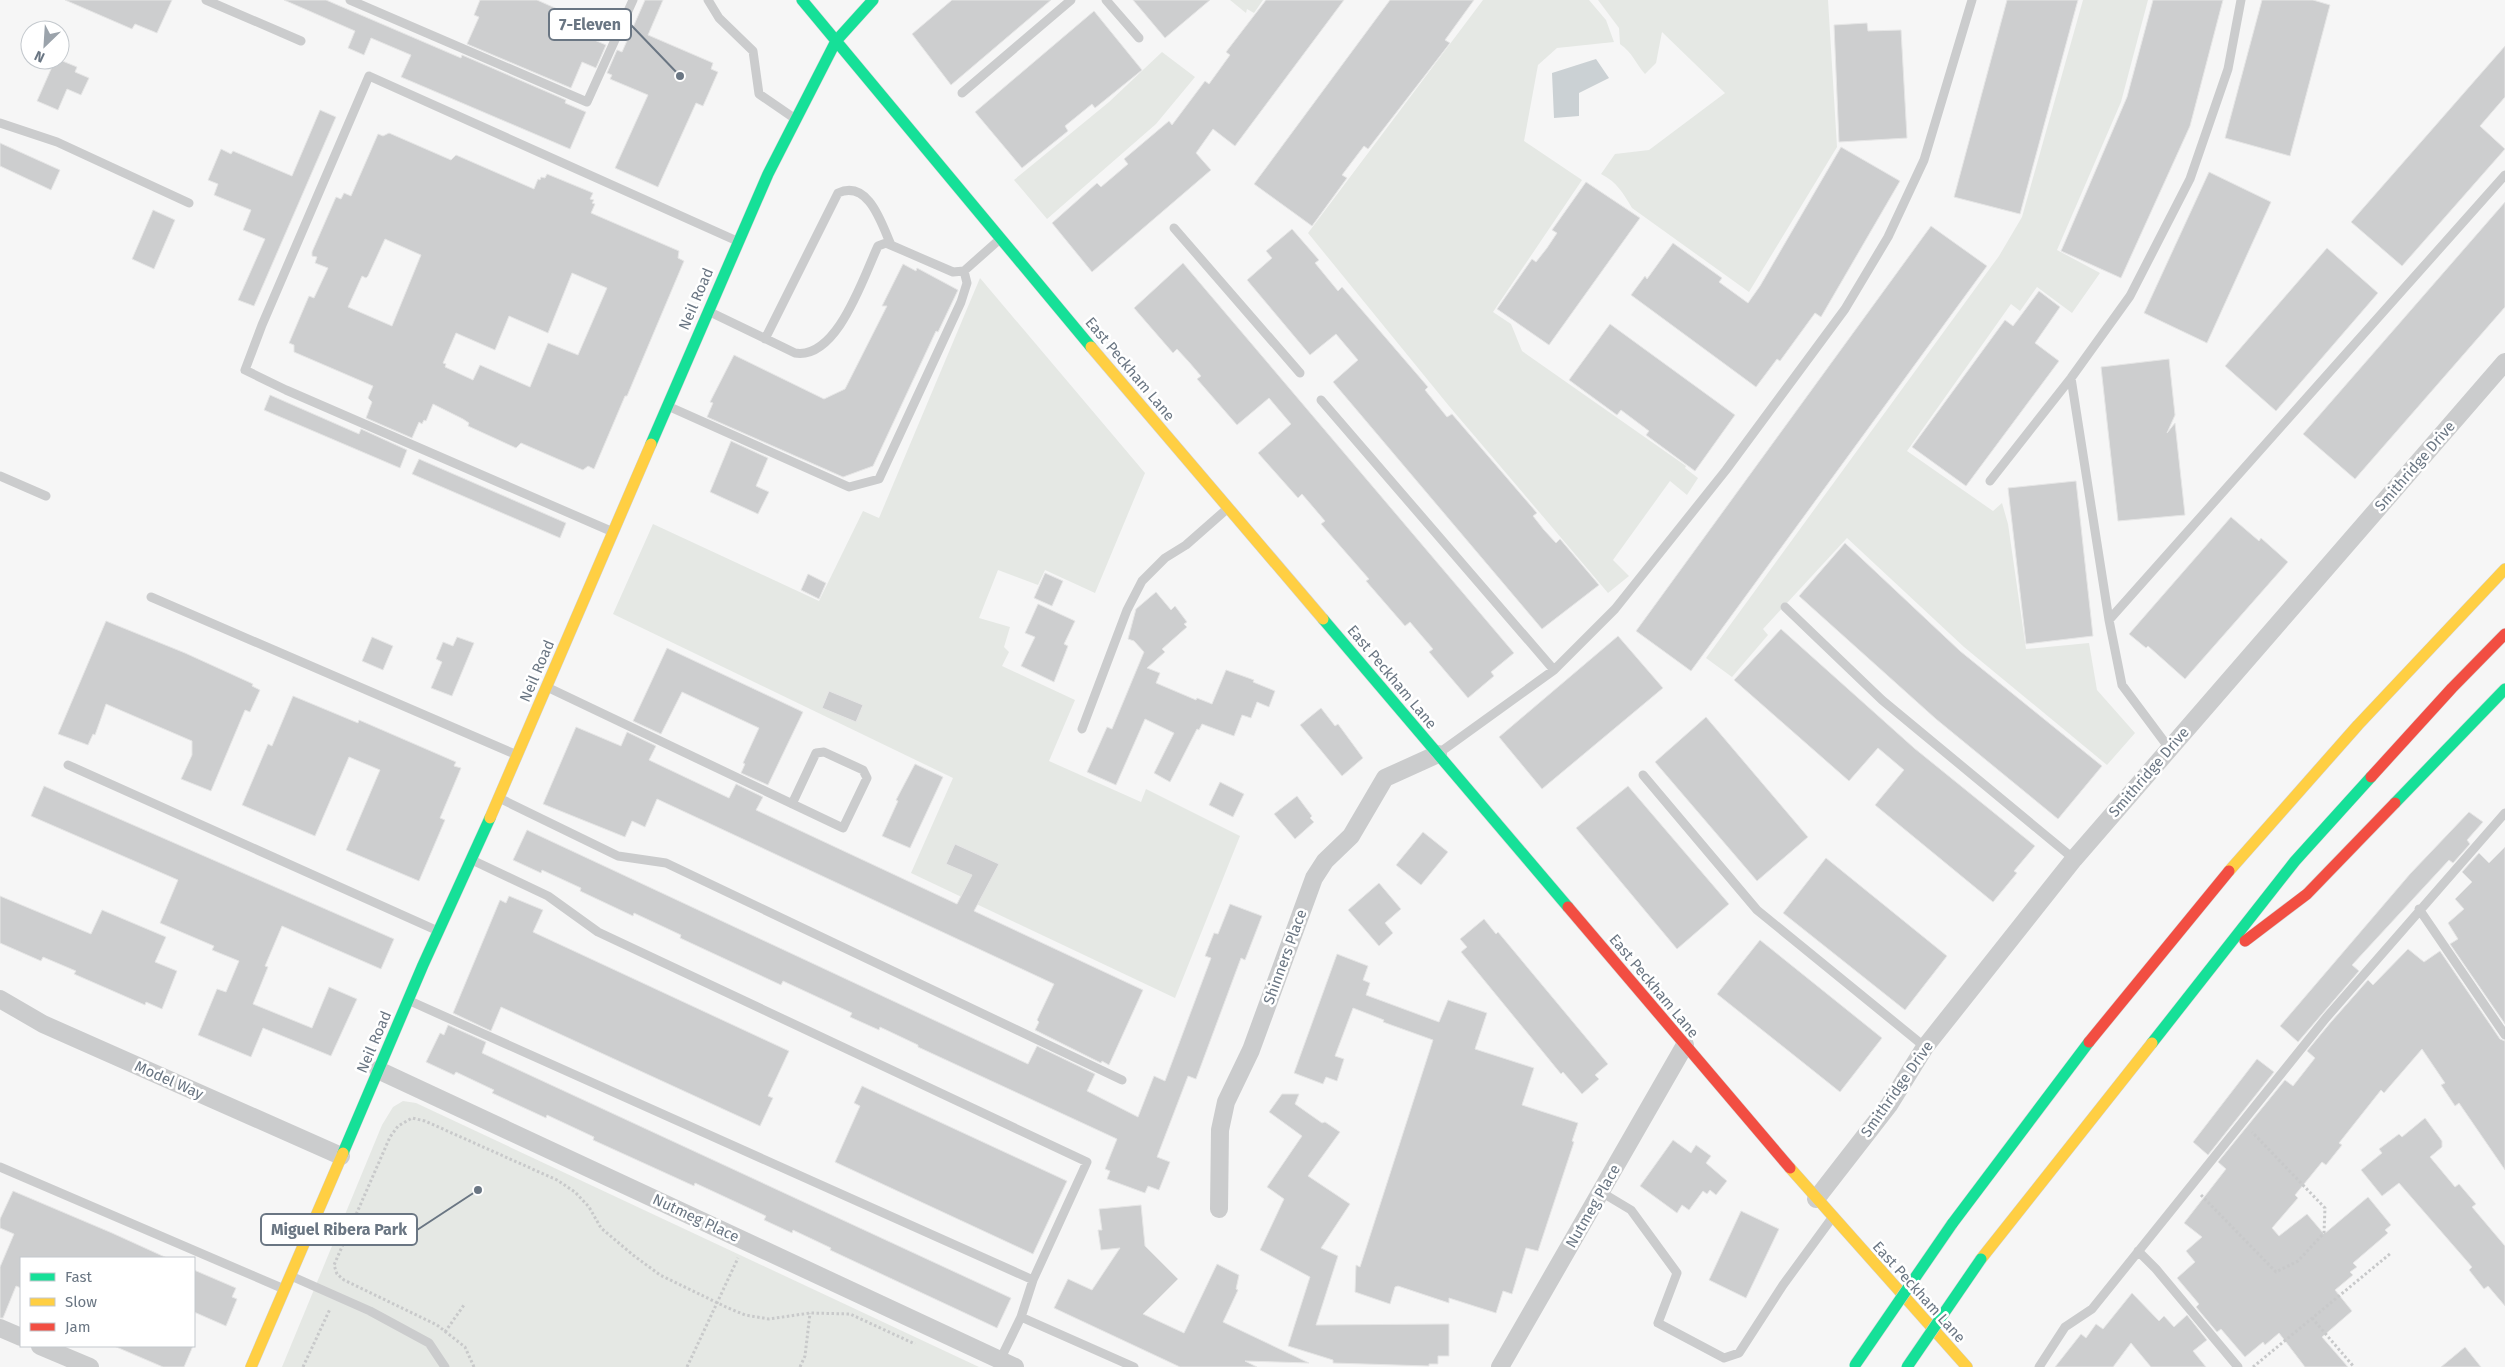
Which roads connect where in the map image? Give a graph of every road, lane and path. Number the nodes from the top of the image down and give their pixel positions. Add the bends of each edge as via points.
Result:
1 (206, 0) edge
2 (350, 0) edge
3 (633, 0) edge
4 (708, 0) edge
5 (802, 0) edge
6 (873, 0) edge
7 (1071, 0) edge
8 (1106, 0) edge
9 (1972, 0) edge
10 (2241, 0) edge
11 (1139, 38) dead end
12 (302, 41) dead end
13 (836, 41) junction
14 (962, 93) dead end
15 (795, 118) junction
16 (0, 123) edge
17 (2505, 174) edge
18 (189, 203) dead end
19 (1174, 228) dead end
20 (1001, 239) junction
21 (737, 241) junction
22 (891, 245) junction
23 (964, 271) junction
24 (707, 311) junction
25 (765, 338) junction
26 (2505, 362) edge
27 (1300, 373) dead end
28 (2071, 378) junction
29 (1321, 400) dead end
30 (667, 406) junction
31 (0, 476) edge
32 (1990, 480) dead end
33 (46, 496) dead end
34 (1228, 508) junction
35 (613, 532) junction
36 (2505, 570) edge
37 (151, 597) dead end
38 (1785, 607) dead end
39 (2109, 620) junction
40 (2505, 634) edge
41 (1554, 670) junction
42 (546, 686) junction
43 (2505, 689) edge
44 (1082, 729) dead end
45 (2169, 748) junction
46 (1438, 754) junction
47 (517, 756) junction
48 (68, 766) dead end
49 (1642, 775) dead end
50 (499, 798) junction
51 (792, 804) junction
52 (2505, 813) edge
53 (2074, 859) junction
54 (472, 860) junction
55 (2419, 909) junction
56 (439, 931) junction
57 (2212, 966) junction
58 (0, 999) edge
59 (408, 1000) junction
60 (2505, 1035) edge
61 (1685, 1045) junction
62 (1925, 1047) junction
63 (378, 1070) junction
64 (1122, 1080) dead end
65 (2242, 1122) junction
66 (341, 1156) junction
67 (0, 1167) edge
68 (2191, 1185) junction
69 (1601, 1192) junction
70 (1816, 1199) junction
71 (1219, 1209) dead end
72 (1832, 1218) junction
73 (2138, 1251) junction
74 (2391, 1253) dead end
75 (739, 1255) dead end
76 (290, 1275) junction
77 (1033, 1280) junction
78 (284, 1289) junction
79 (717, 1303) junction
80 (464, 1305) dead end
81 (332, 1306) dead end
82 (810, 1313) junction
83 (1021, 1317) junction
84 (2312, 1318) junction
85 (0, 1328) edge
86 (446, 1332) junction
87 (20, 1338) edge
88 (42, 1347) edge
89 (921, 1347) dead end
90 (1007, 1364) edge
91 (1854, 1366) edge
92 (90, 1367) edge
93 (251, 1367) edge
94 (303, 1367) edge
95 (446, 1367) edge
96 (474, 1367) edge
97 (687, 1367) edge
98 (800, 1367) edge
99 (1134, 1367) edge
100 (1500, 1367) edge
101 (1907, 1367) edge
102 (1967, 1367) edge
103 (2039, 1367) edge
104 (2238, 1367) edge
105 (2253, 1367) edge
106 (2354, 1367) edge

1 - 12 lane
2 - 3 lane via 588,102
4 - 15 lane via 719,18 754,51 759,94
5 - 13 main road, East Peckham Lane
6 - 13 main road, Neil Road
7 - 14 lane
8 - 11 lane
9 - 41 lane via 1924,160 1888,237 1845,309 1738,455 1615,609
10 - 28 lane via 2228,69 2190,178 2130,296
13 - 15 main road, Neil Road
13 - 20 main road, East Peckham Lane
15 - 21 main road, Neil Road
16 - 18 lane via 57,142
17 - 39 lane
19 - 27 lane
20 - 23 lane
20 - 34 main road, East Peckham Lane
21 - 24 main road, Neil Road
21 - 35 lane via 368,76 246,370
22 - 23 lane via 953,272
22 - 25 lane via 878,246 839,328 818,349 805,354 795,353
22 - 25 lane via 870,200 855,192 838,193
23 - 30 lane via 967,283 961,302 879,479 849,487
24 - 25 lane
24 - 30 main road, Neil Road
26 - 45 street, Smithridge Drive
28 - 32 lane
28 - 39 lane
29 - 41 lane
30 - 35 main road, Neil Road
31 - 33 lane
34 - 44 lane via 1186,546 1165,558 1142,581 1127,610
34 - 46 main road, East Peckham Lane
35 - 42 main road, Neil Road
36 - 91 main road, bridge via 2358,723 2205,898 2080,1053 1952,1224
37 - 47 lane
38 - 53 lane via 1882,700
39 - 45 lane via 2122,685
40 - 57 main road via 2445,695 2296,861
41 - 46 lane
42 - 47 main road, Neil Road
42 - 51 lane
43 - 57 main road via 2306,894
45 - 53 street, Smithridge Drive
46 - 61 main road, East Peckham Lane
46 - 71 street, Shinners Place via 1386,778 1351,836 1325,861 1314,878 1251,1050 1226,1102 1220,1130
47 - 50 main road, Neil Road
48 - 56 lane
49 - 62 lane via 1756,910
50 - 54 main road, Neil Road
50 - 64 lane via 618,856 666,864
51 - 51 lane via 843,828 867,778 863,770 824,752 816,754
52 - 55 lane
53 - 62 street, Smithridge Drive
54 - 56 main road, Neil Road
54 - 77 lane via 548,896 598,932 1086,1162
55 - 60 lane
55 - 65 lane
56 - 59 main road, Neil Road
57 - 101 main road, bridge via 1981,1259
58 - 66 street, Model Way via 43,1024
59 - 63 main road, Neil Road
59 - 77 lane
61 - 69 street, Nutmeg Place
61 - 70 main road, East Peckham Lane
62 - 70 street, Smithridge Drive via 1889,1105
63 - 66 main road, Neil Road
63 - 90 street, Nutmeg Place
65 - 68 lane
65 - 68 path via 2325,1208 2324,1233 2298,1261 2276,1272
66 - 76 main road, Neil Road
67 - 78 lane
68 - 73 lane
69 - 72 lane via 1631,1210 1677,1273 1658,1324 1724,1358 1738,1353
69 - 100 street, Nutmeg Place
70 - 72 main road, East Peckham Lane
72 - 102 main road, East Peckham Lane
73 - 103 lane via 2092,1309 2065,1327
73 - 104 lane
74 - 84 path
75 - 79 path
76 - 78 main road, Neil Road
76 - 95 lane via 370,1311 429,1343
77 - 83 lane
78 - 93 main road, Neil Road
79 - 82 path via 745,1315 769,1319
79 - 86 path via 660,1274 633,1255 601,1228 589,1207 575,1192 557,1180 412,1118 398,1126 390,1137 334,1265 344,1280
79 - 97 path
80 - 86 path
81 - 94 path
82 - 89 path via 850,1314
82 - 98 path via 805,1356
83 - 90 lane
83 - 99 lane
84 - 105 path
84 - 106 path
85 - 87 street
86 - 96 path via 465,1347
88 - 92 street

